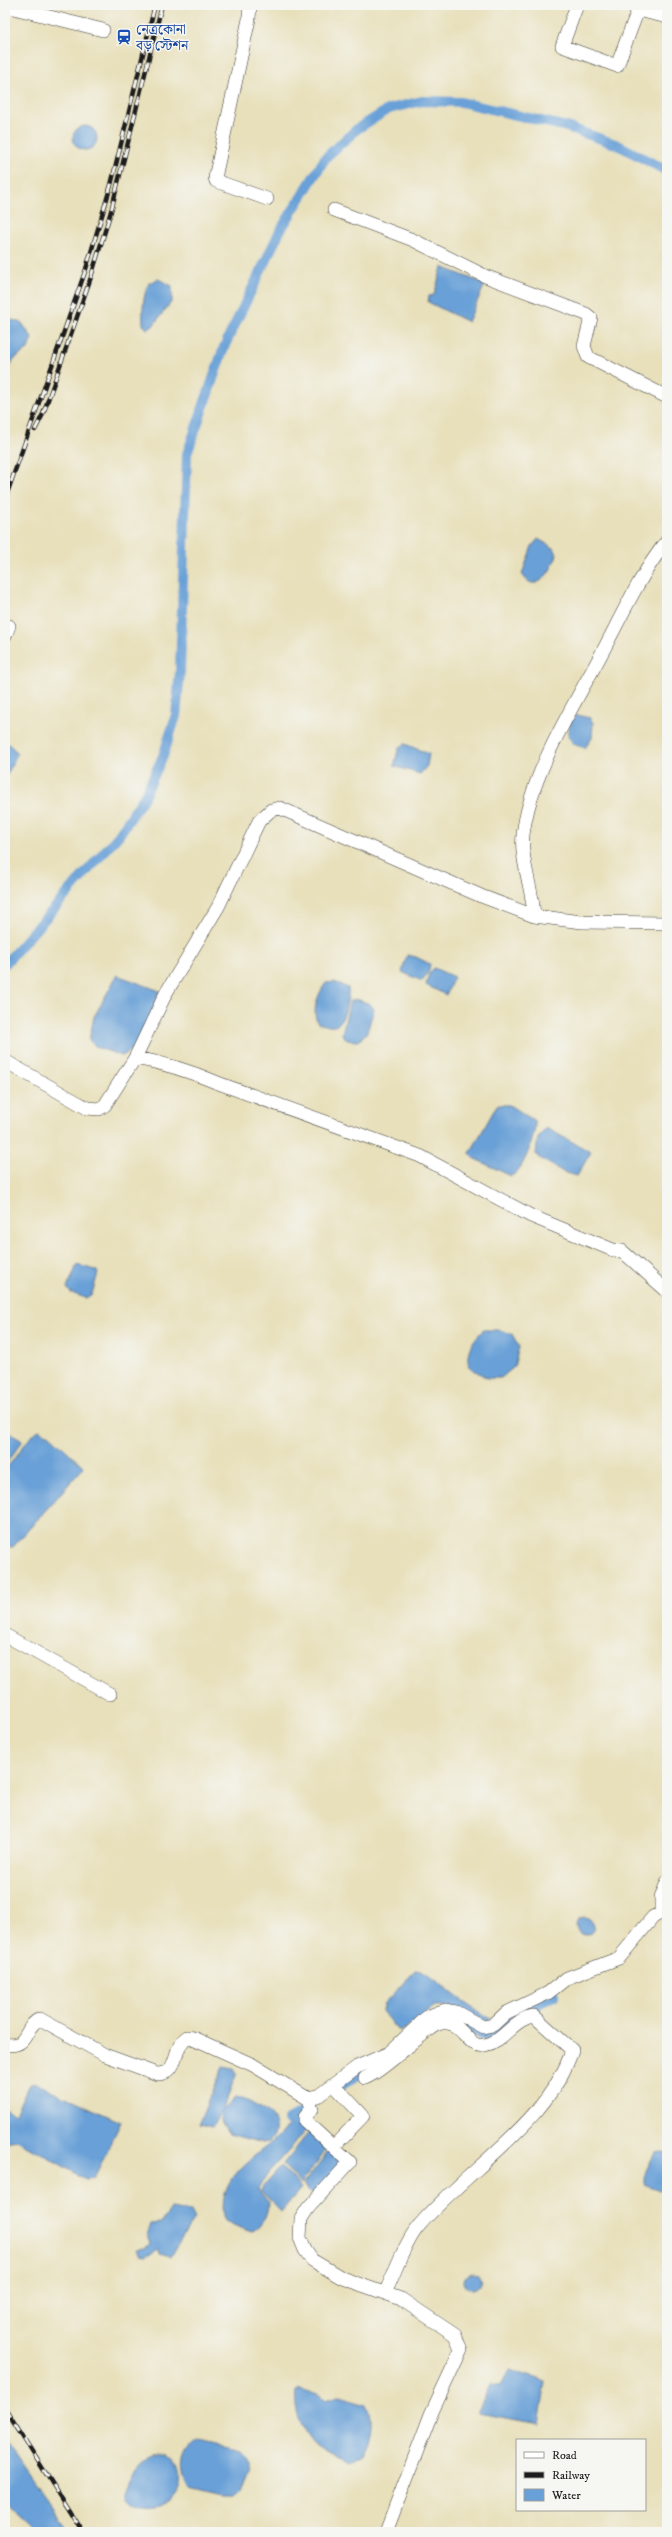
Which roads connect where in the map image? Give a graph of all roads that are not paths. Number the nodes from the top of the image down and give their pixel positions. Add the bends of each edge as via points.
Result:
1 (250, 5) edge
2 (577, 5) edge
3 (5, 6) edge
4 (667, 17) edge
5 (103, 30) dead end
6 (267, 199) dead end
7 (334, 210) dead end
8 (667, 397) edge
9 (667, 541) edge
10 (534, 916) junction
11 (667, 923) edge
12 (135, 1058) junction
13 (5, 1061) edge
14 (667, 1291) edge
15 (5, 1635) edge
16 (110, 1694) dead end
17 (667, 1882) edge
18 (664, 1911) edge
19 (5, 2044) edge
20 (365, 2078) dead end
21 (338, 2090) junction
22 (311, 2104) junction
23 (334, 2146) junction
24 (385, 2293) junction
25 (386, 2532) edge

1 - 6 street via 215,178 216,181
2 - 4 street via 562,46 617,66 638,10
3 - 5 street
7 - 8 street via 413,240 485,276 586,314 591,318 584,346 588,356
9 - 10 street via 655,556 561,729 532,795 523,836
10 - 11 street via 590,922
10 - 12 street via 481,896 280,808 271,810 259,821 218,906 166,993
12 - 13 street via 110,1100 99,1109 93,1109 46,1086
12 - 14 street via 188,1070 420,1156 531,1216 613,1250 622,1251
15 - 16 street
17 - 18 street via 661,1898
18 - 21 street via 653,1917 619,1958 568,1978 548,1993 506,2013 488,2027 446,2010 427,2017 390,2053 357,2067
19 - 22 street via 17,2046 36,2020 40,2019 106,2055 157,2074 166,2074 182,2041 187,2037 193,2038 253,2065
20 - 24 street via 393,2062 408,2047 441,2024 459,2028 474,2046 479,2046 487,2045 502,2036 523,2018 534,2016 572,2050 553,2089 522,2125 416,2229
21 - 22 street via 318,2096
21 - 23 street via 363,2116
22 - 23 street via 305,2121
23 - 24 street via 350,2162 301,2219 301,2244 312,2260 342,2278
24 - 25 street via 401,2299 455,2335 461,2350 431,2414

